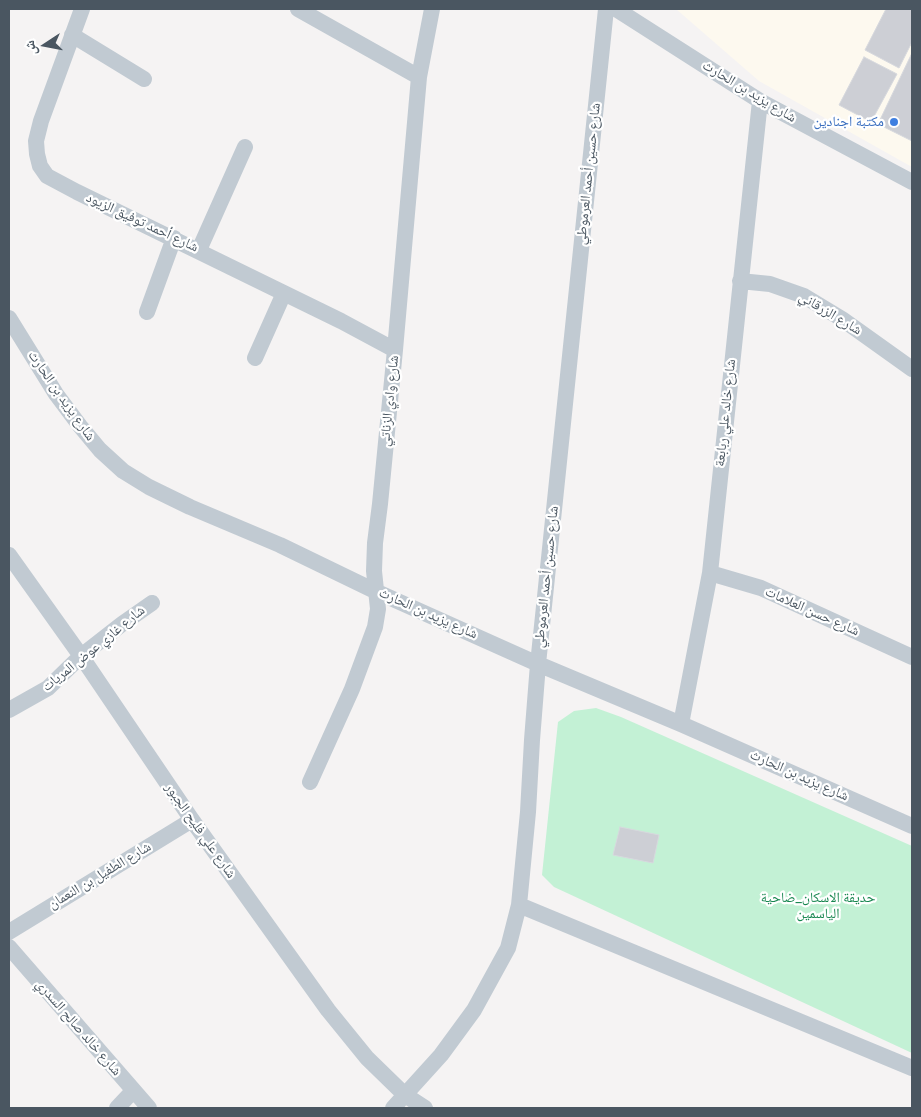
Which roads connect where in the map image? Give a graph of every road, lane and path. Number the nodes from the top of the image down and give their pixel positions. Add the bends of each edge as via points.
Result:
1 (82, 9) edge
2 (298, 9) edge
3 (432, 9) edge
4 (606, 9) edge
5 (616, 9) edge
6 (72, 35) junction
7 (419, 77) junction
8 (144, 79) dead end
9 (760, 101) junction
10 (245, 147) dead end
11 (912, 182) edge
12 (174, 238) junction
13 (198, 250) junction
14 (740, 281) junction
15 (284, 293) junction
16 (147, 312) dead end
17 (9, 318) edge
18 (395, 350) junction
19 (255, 358) dead end
20 (912, 369) edge
21 (9, 555) edge
22 (710, 573) junction
23 (375, 591) junction
24 (152, 603) dead end
25 (81, 656) junction
26 (912, 657) edge
27 (538, 664) junction
28 (9, 710) edge
29 (682, 724) junction
30 (310, 782) dead end
31 (192, 820) junction
32 (911, 821) edge
33 (519, 905) junction
34 (9, 932) edge
35 (9, 947) edge
36 (912, 1068) edge
37 (133, 1091) junction
38 (405, 1095) junction
39 (116, 1108) edge
40 (149, 1108) edge
41 (393, 1108) edge
42 (425, 1108) edge

1 - 6 street, شارع أحمد توفيق الزيود
2 - 7 street
3 - 7 street, شارع وادي الزناتي
4 - 27 street, شارع حسين أحمد العرموطي
5 - 9 street, شارع يزيد بن الحارث
6 - 8 street
6 - 12 street, شارع أحمد توفيق الزيود via 41,121 36,142 40,166 56,182
7 - 18 street, شارع وادي الزناتي
9 - 11 street, شارع يزيد بن الحارث
9 - 14 street, شارع خالد علي ربابعة
10 - 13 street
12 - 13 street, شارع أحمد توفيق الزيود
12 - 16 street
13 - 15 street, شارع أحمد توفيق الزيود
14 - 20 street, شارع الزرقاني via 770,284 804,296
14 - 22 street, شارع خالد علي ربابعة
15 - 18 street, شارع أحمد توفيق الزيود
15 - 19 street
17 - 23 street, شارع يزيد بن الحارث via 56,394 100,450 123,471 149,488
18 - 23 street, شارع وادي الزناتي via 375,543
21 - 25 street, شارع علي فليح الجبور
22 - 26 street, شارع حسن العلامات via 761,588
22 - 29 street, شارع خالد علي ربابعة
23 - 27 street, شارع يزيد بن الحارث
23 - 30 street, شارع وادي الزناتي via 378,610 367,652
24 - 25 street, شارع غازي عوض المريات
25 - 28 street, شارع غازي عوض المريات via 48,688
25 - 31 street, شارع علي فليح الجبور
27 - 29 street, شارع يزيد بن الحارث
27 - 33 street, شارع حسين أحمد العرموطي
29 - 32 street, شارع يزيد بن الحارث
31 - 34 street, شارع الطفيل بن النعمان
31 - 38 street, شارع علي فليح الجبور via 328,1010 367,1058
33 - 36 street
33 - 38 street, شارع حسين أحمد العرموطي via 508,948 474,1010 441,1056
35 - 37 street, شارع خالد صالح السدري
37 - 39 street
37 - 40 street, شارع خالد صالح السدري
38 - 41 street, شارع حسين أحمد العرموطي
38 - 42 street, شارع علي فليح الجبور

